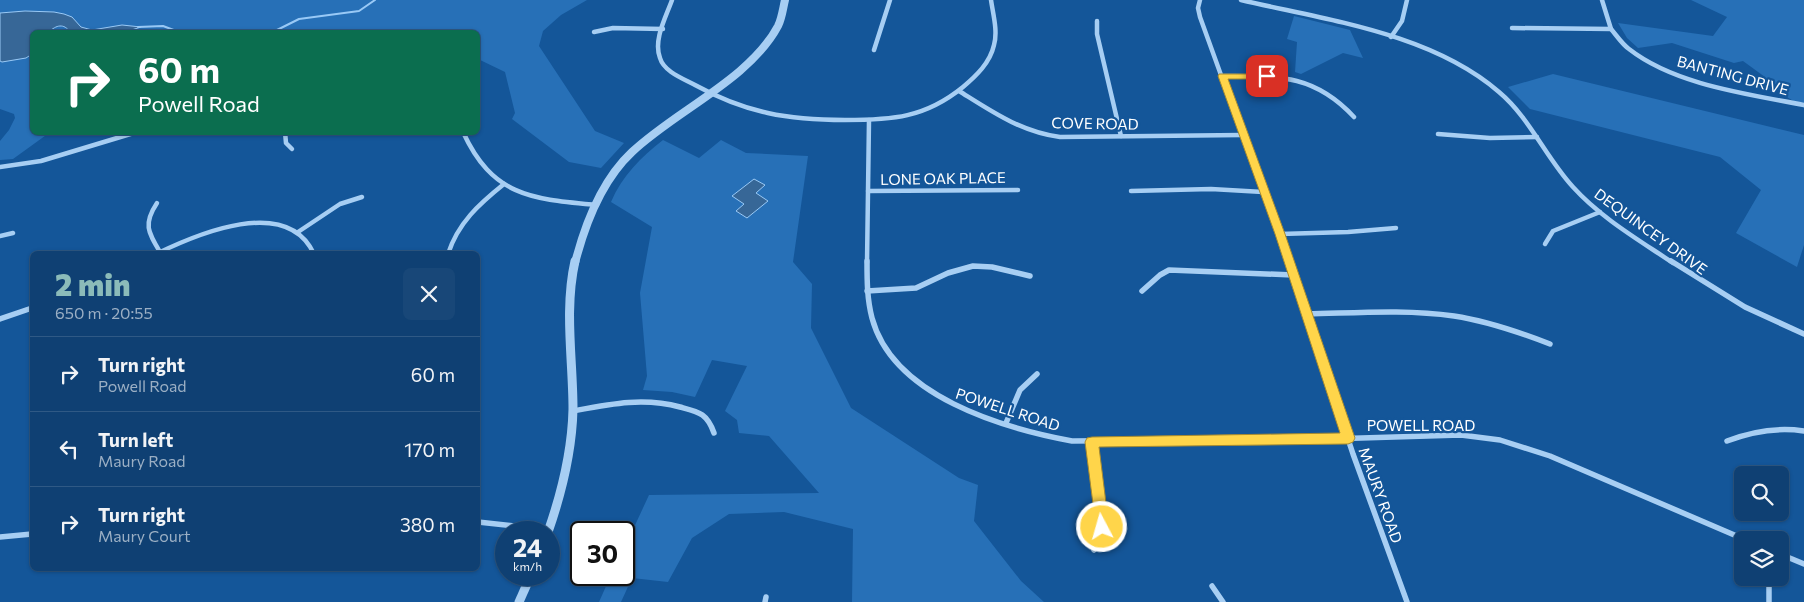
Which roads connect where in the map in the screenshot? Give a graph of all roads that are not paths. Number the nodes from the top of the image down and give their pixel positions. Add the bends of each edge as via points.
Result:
1 (672, 0) edge
2 (785, 0) edge
3 (890, 0) edge
4 (991, 0) edge
5 (1200, 0) edge
6 (1241, 0) edge
7 (1407, 0) edge
8 (1602, 0) edge
9 (1097, 21) dead end
10 (1512, 28) dead end
11 (663, 29) junction
12 (1611, 29) junction
13 (594, 32) dead end
14 (1391, 37) junction
15 (874, 50) dead end
16 (1223, 76) junction
17 (958, 91) junction
18 (710, 92) junction
19 (1804, 105) edge
20 (1354, 117) dead end
21 (869, 120) junction
22 (1438, 134) dead end
23 (127, 135) edge
24 (285, 135) edge
25 (464, 135) edge
26 (1242, 135) junction
27 (1121, 136) junction
28 (1537, 137) junction
29 (292, 148) dead end
30 (0, 167) edge
31 (504, 184) junction
32 (1018, 190) dead end
33 (868, 191) junction
34 (1131, 191) dead end
35 (1263, 192) junction
36 (362, 197) dead end
37 (157, 203) dead end
38 (596, 205) junction
39 (1600, 212) junction
40 (1396, 228) dead end
41 (298, 232) junction
42 (12, 233) dead end
43 (1280, 234) junction
44 (0, 236) edge
45 (1545, 244) dead end
46 (157, 251) edge
47 (162, 251) edge
48 (312, 251) edge
49 (449, 251) edge
50 (1293, 275) junction
51 (1030, 276) dead end
52 (868, 291) junction
53 (1142, 291) dead end
54 (30, 309) edge
55 (1307, 314) junction
56 (0, 320) edge
57 (1804, 334) edge
58 (1550, 344) dead end
59 (1037, 374) dead end
60 (572, 411) junction
61 (1006, 423) junction
62 (1804, 431) edge
63 (714, 433) dead end
64 (1348, 438) junction
65 (1728, 441) dead end
66 (1092, 442) junction
67 (551, 521) edge
68 (480, 522) edge
69 (495, 524) edge
70 (30, 534) edge
71 (1734, 535) edge
72 (0, 537) edge
73 (1094, 550) dead end
74 (1789, 558) edge
75 (1804, 564) edge
76 (526, 586) edge
77 (1212, 586) dead end
78 (1769, 586) edge
79 (519, 602) edge
80 (1223, 602) edge
81 (1407, 602) edge
82 (1769, 602) edge

1 - 11 street
2 - 18 street via 781,21 768,43 744,67
3 - 15 street
4 - 17 street via 995,30 992,51 983,68
5 - 16 street, MAURY ROAD via 1198,12
6 - 14 street, DEQUINCEY DRIVE
7 - 14 street via 1404,16
8 - 12 street, BANTING DRIVE
9 - 27 street via 1097,34
10 - 12 street
11 - 13 street via 613,28
11 - 18 street via 657,51 662,64
12 - 19 street, BANTING DRIVE via 1628,48 1659,67 1748,94
14 - 28 street, DEQUINCEY DRIVE via 1452,62 1486,81 1515,107
16 - 20 street via 1302,81 1334,96
16 - 26 street, MAURY ROAD
17 - 21 street via 912,116
17 - 27 street, COVE ROAD via 1030,132 1055,137
18 - 21 street via 775,117
18 - 38 street via 632,150 614,171
21 - 33 street, POWELL ROAD
22 - 28 street
23 - 30 street via 41,160
24 - 29 street via 286,143
25 - 31 street via 478,163
26 - 27 street, COVE ROAD
26 - 35 street, MAURY ROAD
28 - 39 street, DEQUINCEY DRIVE via 1571,185
31 - 38 street via 543,199
31 - 49 street via 465,220
32 - 33 street, LONE OAK PLACE
33 - 52 street, POWELL ROAD
34 - 35 street via 1219,189
35 - 43 street, MAURY ROAD
36 - 41 street via 340,204
37 - 46 street via 146,220
38 - 60 street via 579,248 572,279
39 - 45 street via 1553,231
39 - 57 street, DEQUINCEY DRIVE via 1736,304
40 - 43 street
41 - 47 street via 267,224 237,224 205,232
41 - 48 street
42 - 44 street
43 - 50 street, MAURY ROAD
50 - 53 street via 1169,270
50 - 55 street, MAURY ROAD
51 - 52 street via 973,266 916,288
52 - 61 street, POWELL ROAD via 875,328 885,347 909,375 947,402
54 - 56 street
55 - 58 street via 1439,314 1490,324
55 - 64 street, MAURY ROAD
59 - 61 street via 1018,391
60 - 63 street via 628,401 661,402 701,413 710,422
60 - 67 street via 566,472
61 - 66 street, POWELL ROAD via 1050,438
62 - 65 street via 1760,430
64 - 66 street, POWELL ROAD
64 - 71 street, POWELL ROAD via 1461,435 1500,440 1577,467
64 - 81 street, MAURY ROAD
66 - 73 street via 1102,519 1100,540
68 - 69 street
70 - 72 street
74 - 75 street
76 - 79 street
77 - 80 street
78 - 82 street

